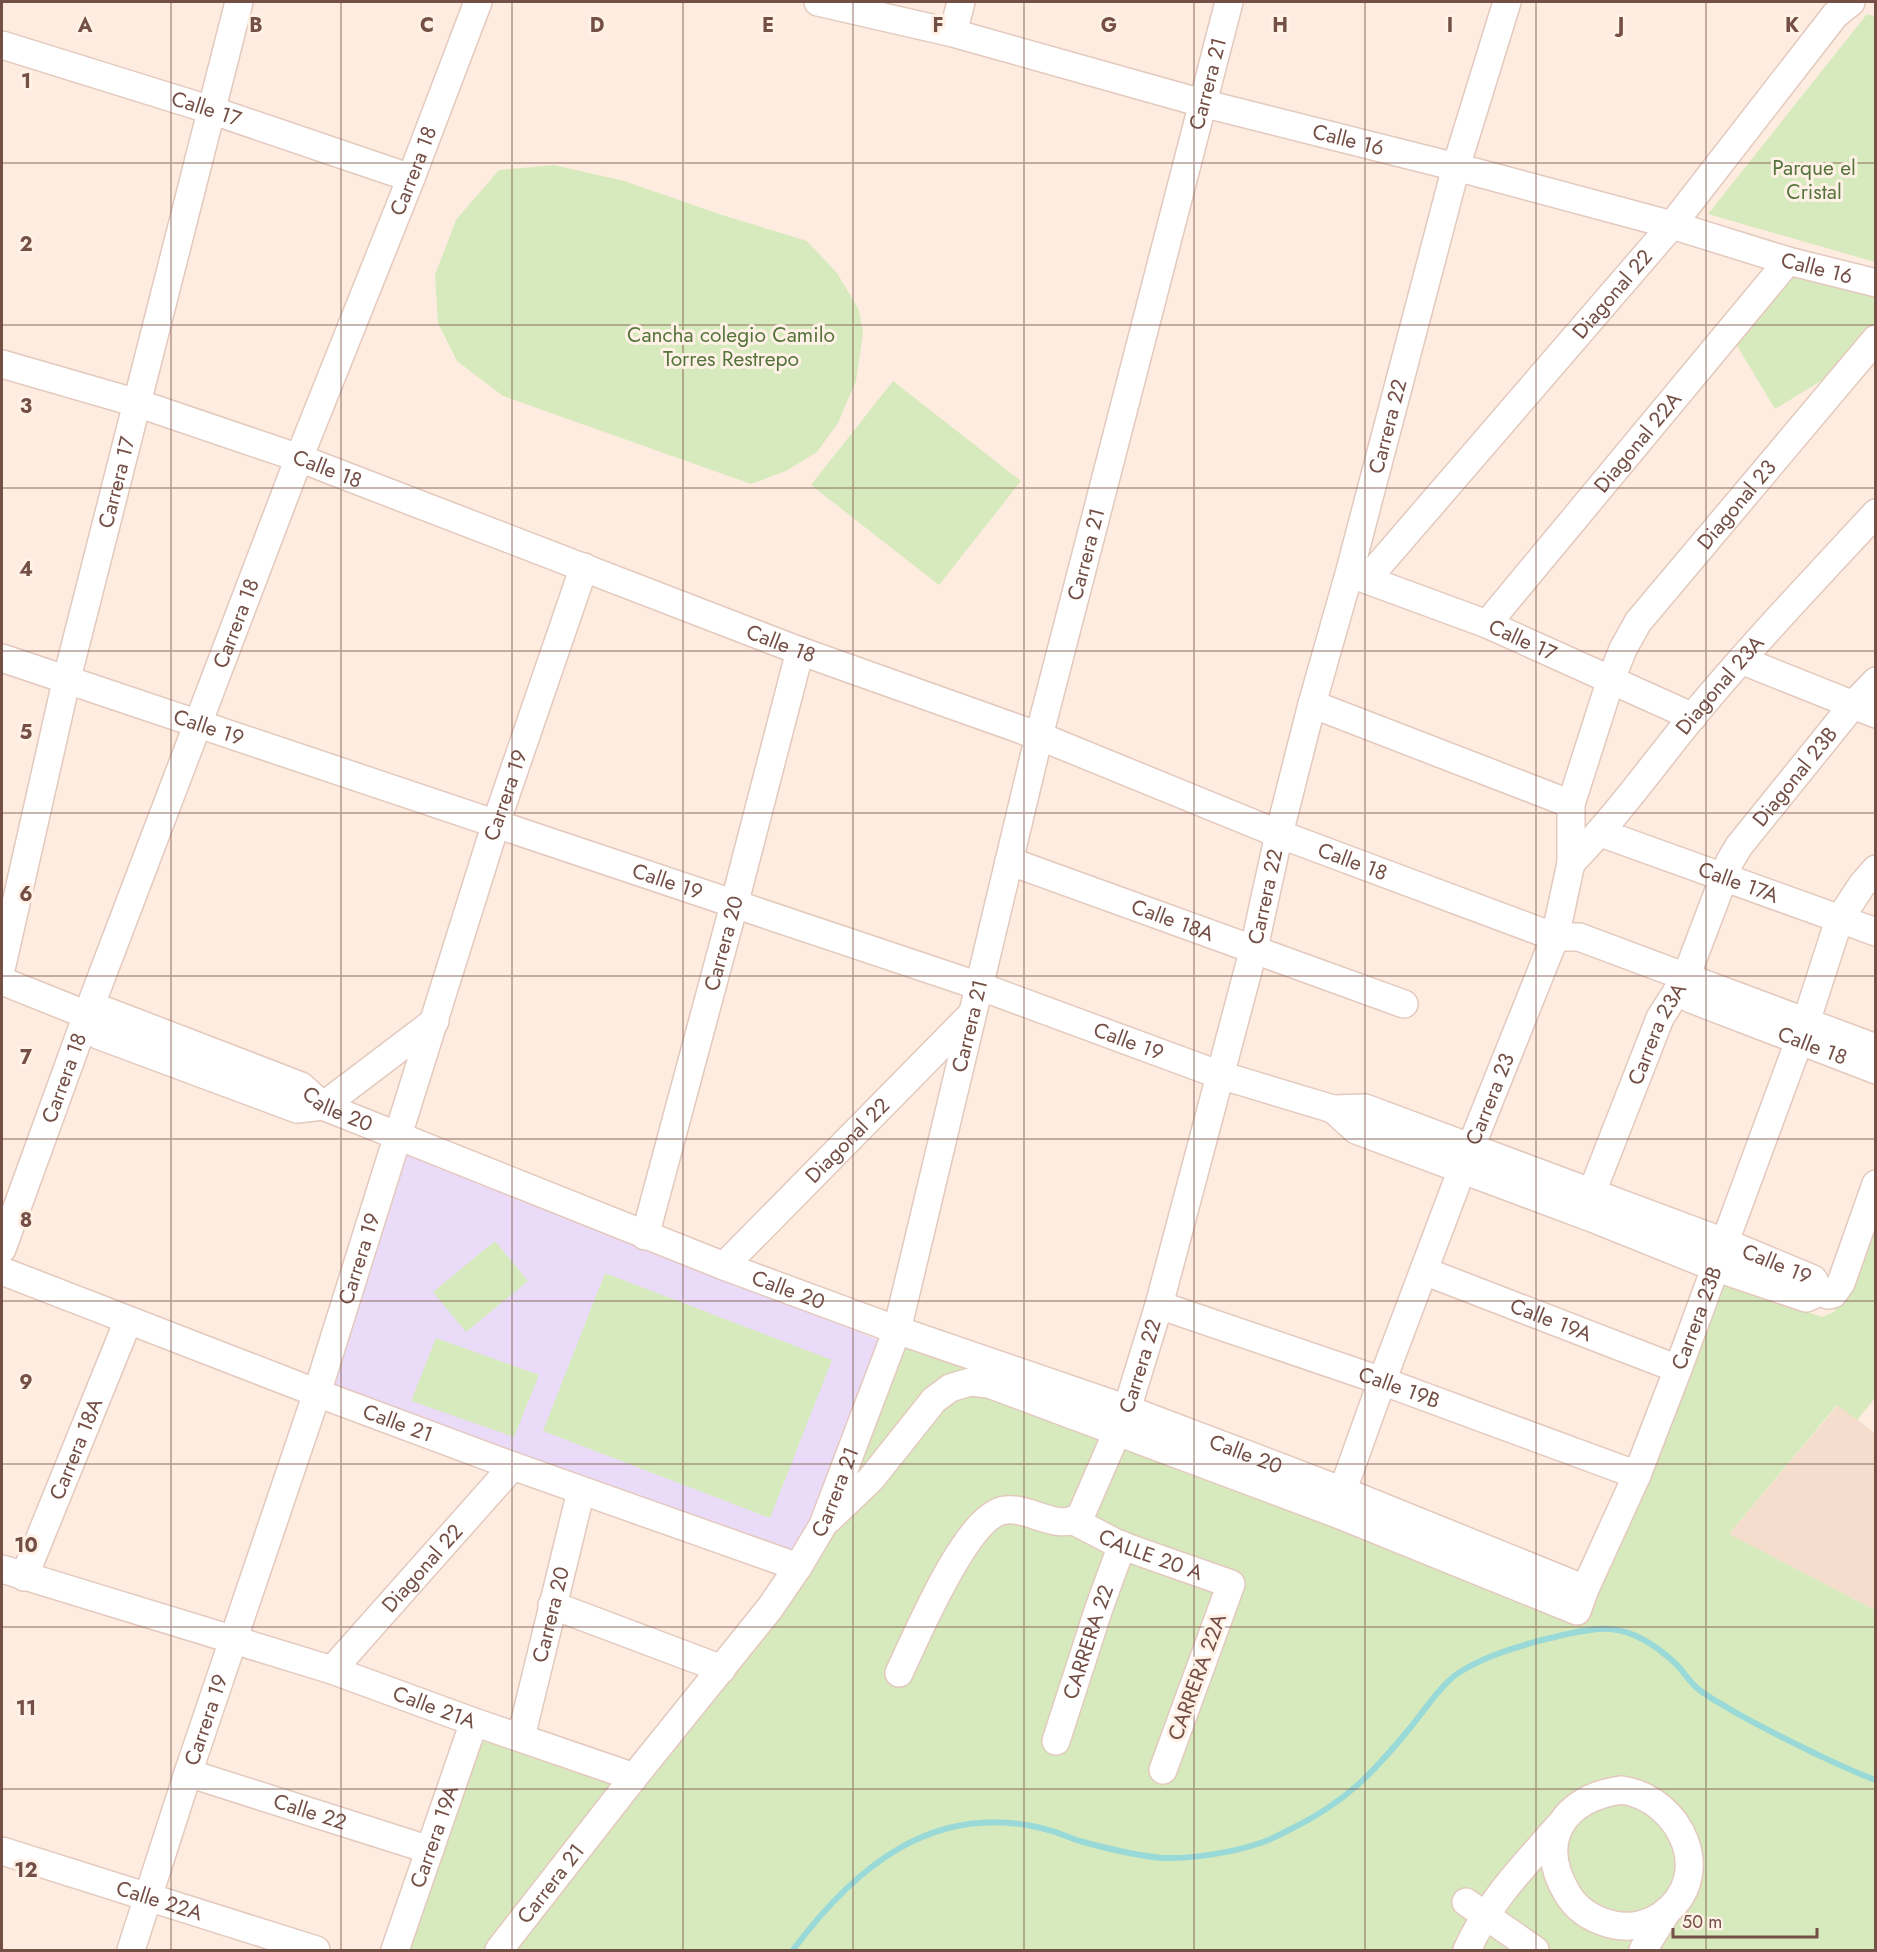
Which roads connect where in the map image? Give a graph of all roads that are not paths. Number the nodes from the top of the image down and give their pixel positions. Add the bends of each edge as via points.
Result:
1 (239, 2) edge
2 (477, 2) edge
3 (818, 2) edge
4 (962, 2) edge
5 (1229, 2) edge
6 (1507, 2) edge
7 (1851, 2) edge
8 (953, 33) junction
9 (2, 45) edge
10 (1202, 103) junction
11 (211, 110) junction
12 (1456, 167) junction
13 (411, 178) junction
14 (1672, 225) junction
15 (1788, 261) junction
16 (1875, 283) edge
17 (1875, 339) edge
18 (2, 364) edge
19 (137, 403) junction
20 (299, 458) junction
21 (1875, 513) edge
22 (584, 567) junction
23 (1358, 576) junction
24 (1487, 624) junction
25 (800, 651) junction
26 (2, 658) edge
27 (1741, 660) junction
28 (1611, 679) junction
29 (1875, 681) edge
30 (66, 682) junction
31 (1312, 704) junction
32 (1864, 710) edge
33 (1693, 717) junction
34 (198, 724) junction
35 (1038, 736) junction
36 (1570, 804) junction
37 (496, 823) junction
38 (1600, 833) junction
39 (1279, 834) junction
40 (1009, 861) junction
41 (1571, 863) junction
42 (1875, 869) edge
43 (1724, 876) junction
44 (734, 905) junction
45 (1839, 920) junction
46 (1875, 932) edge
47 (1555, 937) junction
48 (1254, 948) junction
49 (2, 965) edge
50 (2, 981) edge
51 (1682, 985) junction
52 (979, 986) junction
53 (1404, 1004) dead end
54 (87, 1015) junction
55 (970, 1015) junction
56 (435, 1021) junction
57 (1803, 1031) junction
58 (1875, 1048) edge
59 (1875, 1070) edge
60 (1220, 1075) junction
61 (323, 1106) junction
62 (398, 1136) junction
63 (1466, 1159) junction
64 (1875, 1185) edge
65 (1592, 1192) junction
66 (645, 1236) junction
67 (1724, 1242) junction
68 (2, 1249) edge
69 (724, 1266) junction
70 (1714, 1267) junction
71 (1424, 1270) junction
72 (2, 1271) edge
73 (1820, 1292) junction
74 (1159, 1305) junction
75 (128, 1321) junction
76 (897, 1330) junction
77 (1678, 1369) junction
78 (1382, 1381) junction
79 (317, 1394) junction
80 (1122, 1420) junction
81 (513, 1466) junction
82 (1637, 1475) junction
83 (581, 1491) junction
84 (1339, 1502) junction
85 (1074, 1521) junction
86 (823, 1525) junction
87 (1122, 1545) junction
88 (798, 1567) junction
89 (13, 1573) edge
90 (1231, 1584) joint
91 (1581, 1600) joint
92 (552, 1605) junction
93 (234, 1640) junction
94 (722, 1669) junction
95 (332, 1670) junction
96 (899, 1672) dead end
97 (474, 1722) junction
98 (521, 1737) junction
99 (1056, 1741) dead end
100 (1164, 1770) dead end
101 (188, 1773) junction
102 (634, 1777) junction
103 (1564, 1819) junction
104 (430, 1850) junction
105 (2, 1851) edge
106 (149, 1896) junction
107 (1475, 1909) junction
108 (1669, 1910) junction
109 (282, 1945) edge
110 (131, 1950) edge
111 (316, 1950) edge
112 (395, 1950) edge
113 (499, 1950) edge
114 (1467, 1950) edge
115 (1535, 1950) edge
116 (1643, 1950) edge

1 - 11 street, Carrera 17
2 - 13 street, Carrera 18
3 - 8 street, Calle 16
4 - 8 street
5 - 10 street, Carrera 21
6 - 12 street, Carrera 22
7 - 14 street, Diagonal 22 via 1835,15
8 - 10 street, Calle 16
9 - 11 street, Calle 17
10 - 12 street, Calle 16
10 - 35 street, Carrera 21
11 - 13 street, Calle 17
11 - 19 street, Carrera 17
12 - 14 street, Calle 16
12 - 23 street, Carrera 22
13 - 20 street, Carrera 18
14 - 15 street, Calle 16
14 - 23 street, Diagonal 22
15 - 16 street, Calle 16
15 - 24 street, Diagonal 22A
17 - 28 street, Diagonal 23 via 1638,622
18 - 19 street, Calle 18
19 - 20 street, Calle 18
19 - 30 street, Carrera 17
20 - 22 street, Calle 18
20 - 34 street, Carrera 18
21 - 27 street, Diagonal 23A
22 - 25 street, Calle 18
22 - 37 street, Carrera 19
23 - 24 street, Calle 17
23 - 31 street, Carrera 22
24 - 28 street, Calle 17
25 - 35 street, Calle 18
25 - 44 street, Carrera 20
26 - 30 street, Calle 19
27 - 32 street
27 - 33 street, Diagonal 23A
28 - 33 street, Calle 17
28 - 36 street, Carrera 23
29 - 32 street, Diagonal 23B
30 - 34 street, Calle 19
30 - 49 street, Carrera 17
31 - 36 street
31 - 39 street, Carrera 22
32 - 43 street, Diagonal 23B via 1739,846
33 - 38 street, Diagonal 23A
34 - 37 street, Calle 19
34 - 54 street, Carrera 18
35 - 39 street, Calle 18
35 - 40 street, Carrera 21
36 - 41 street, Carrera 23
37 - 44 street, Calle 19
37 - 56 street, Carrera 19
38 - 41 street, Diagonal 23A
38 - 43 street, Calle 17A
39 - 47 street, Calle 18
39 - 48 street, Carrera 22
40 - 48 street, Calle 18A
40 - 52 street, Carrera 21
41 - 47 street, Carrera 23
42 - 45 street, Carrera 23B
43 - 45 street, Calle 17A
43 - 51 street, Carrera 23A
44 - 52 street, Calle 19
44 - 66 street, Carrera 20
45 - 46 street, Calle 17A
45 - 57 street, Carrera 23B
47 - 51 street, Calle 18 via 1573,953
47 - 63 street, Carrera 23
48 - 53 street, Calle 18A
48 - 60 street, Carrera 22
50 - 54 street, Calle 20
51 - 57 street, Calle 18
51 - 65 street, Carrera 23A via 1660,1018
52 - 55 street, Carrera 21
52 - 60 street, Calle 19
54 - 61 street, Calle 20 via 106,1011 301,1086
54 - 68 street, Carrera 18
55 - 69 street, Diagonal 22
55 - 76 street, Carrera 21
56 - 61 street
56 - 62 street, Carrera 19
57 - 58 street, Calle 18
57 - 59 street, Calle 18
57 - 67 street, Carrera 23B
60 - 63 street, Calle 19 via 1333,1109 1365,1108
60 - 74 street, Carrera 22
61 - 62 street, Calle 20
62 - 66 street, Calle 20
62 - 79 street, Carrera 19
63 - 65 street, Calle 19
63 - 70 street, Calle 19
63 - 71 street, Carrera 23
64 - 73 street via 1841,1283 1833,1294
65 - 67 street, Calle 19
66 - 69 street, Calle 20
67 - 70 street, Carrera 23B
67 - 73 street, Calle 19 via 1813,1279
69 - 76 street, Calle 20
70 - 73 street, Calle 19 via 1806,1298
70 - 77 street, Carrera 23B
71 - 77 street, Calle 19A
71 - 78 street, Carrera 23
72 - 75 street, Calle 21
74 - 78 street, Calle 19B
74 - 80 street, Carrera 22
75 - 79 street, Calle 21
75 - 89 street, Carrera 18A
76 - 80 street, Calle 20
76 - 86 street, Carrera 21
77 - 82 street, Carrera 23B
78 - 82 street, Calle 19B
78 - 84 street, Carrera 23
79 - 81 street, Calle 21
79 - 93 street, Carrera 19
80 - 84 street, Calle 20
80 - 85 street, Carrera 22 via 1081,1515
80 - 86 street via 989,1384 950,1388 934,1400 871,1479
81 - 83 street, Calle 21
81 - 95 street, Diagonal 22
82 - 91 street, Carrera 23B
83 - 88 street, Calle 21
83 - 92 street, Carrera 20
84 - 91 street, Calle 20
85 - 87 street, CALLE 20 A
85 - 96 street via 1066,1524 1019,1510 993,1513 952,1565
86 - 88 street, Carrera 21
87 - 90 street, CALLE 20 A
87 - 99 street, CARRERA 22
88 - 94 street, Carrera 21
89 - 93 street
90 - 100 street, CARRERA 22A
92 - 94 street
92 - 98 street, Carrera 20
93 - 95 street, Calle 21A
93 - 101 street, Carrera 19
94 - 102 street, Carrera 21
95 - 97 street, Calle 21A
97 - 98 street, Calle 21A
97 - 104 street, Carrera 19A
98 - 102 street, Calle 21A
101 - 104 street, Calle 22
101 - 106 street, Carrera 19
102 - 113 street, Carrera 21
103 - 107 street via 1503,1889
103 - 108 street via 1555,1841 1554,1861 1560,1881 1576,1906 1607,1923 1628,1927 1647,1923
103 - 108 street via 1584,1802 1608,1792 1636,1792 1658,1805 1682,1834 1688,1860 1685,1887
104 - 112 street, Carrera 19A
105 - 106 street, Calle 22A
106 - 109 street, Calle 22A
106 - 110 street, Carrera 19
107 - 114 street
107 - 115 street
108 - 116 street
109 - 111 street, Calle 22A

